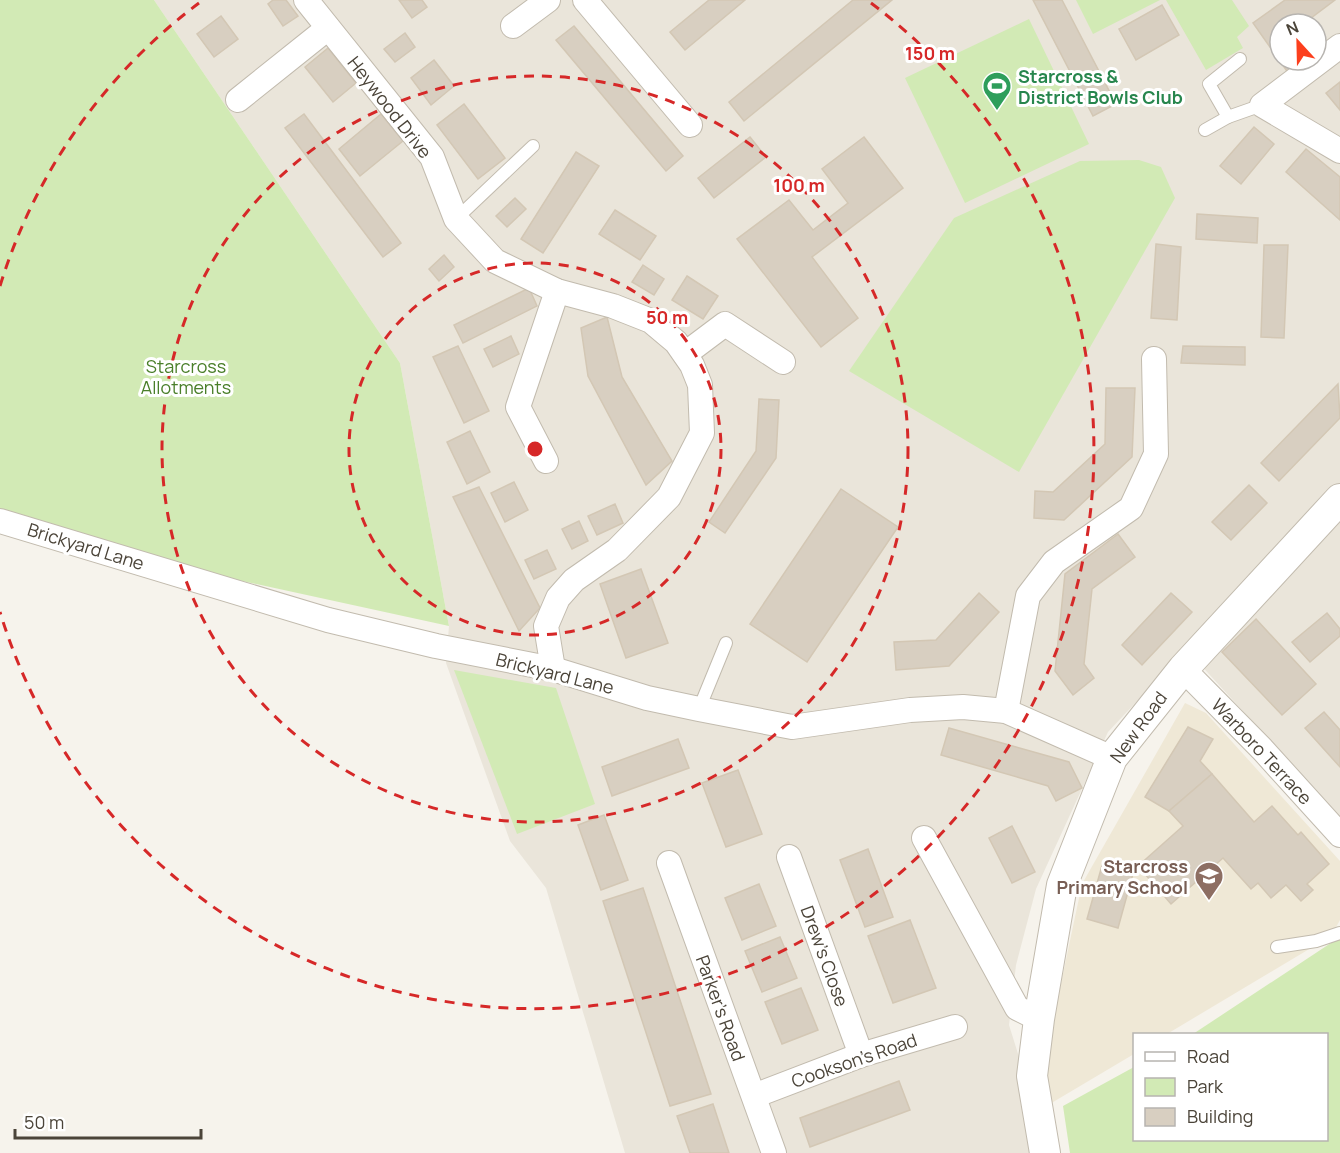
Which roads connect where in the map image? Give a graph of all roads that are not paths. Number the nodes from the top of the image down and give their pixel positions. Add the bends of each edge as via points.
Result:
1 (306, 0) edge
2 (548, 0) edge
3 (585, 0) edge
4 (513, 26) dead end
5 (328, 28) junction
6 (1340, 46) edge
7 (1240, 59) dead end
8 (238, 100) dead end
9 (1262, 105) junction
10 (1228, 117) junction
11 (690, 125) dead end
12 (1205, 130) dead end
13 (533, 146) dead end
14 (1340, 151) edge
15 (456, 219) junction
16 (557, 291) junction
17 (685, 354) junction
18 (1154, 359) dead end
19 (783, 362) dead end
20 (546, 461) dead end
21 (1340, 500) edge
22 (0, 521) edge
23 (726, 644) dead end
24 (553, 669) junction
25 (1183, 669) junction
26 (699, 709) junction
27 (1006, 711) junction
28 (1112, 758) junction
29 (1340, 834) edge
30 (924, 838) dead end
31 (789, 858) dead end
32 (669, 863) dead end
33 (1340, 933) edge
34 (1277, 946) dead end
35 (1039, 1019) junction
36 (955, 1027) dead end
37 (861, 1055) junction
38 (754, 1096) junction
39 (774, 1153) edge
40 (1045, 1153) edge

1 - 5 street, Heywood Drive
2 - 4 street
3 - 11 street
5 - 8 street
5 - 15 street, Heywood Drive via 432,157
6 - 9 street
7 - 10 lane via 1209,84
9 - 10 lane
9 - 14 street
10 - 12 lane
13 - 15 lane
15 - 16 street, Heywood Drive via 495,261
16 - 17 street, Heywood Drive via 651,321
16 - 20 street via 518,407
17 - 19 street via 725,324
17 - 24 street, Heywood Drive via 700,385 702,432 669,497 617,550 574,580 558,598 546,626
18 - 27 street via 1156,454 1131,508 1054,562 1028,596
21 - 25 street, New Road
22 - 24 street, Brickyard Lane via 328,620
23 - 26 lane
24 - 26 street, Brickyard Lane via 647,698
25 - 28 street, New Road
25 - 29 street, Warboro Terrace
26 - 27 street, Brickyard Lane via 792,727 910,710 963,707
27 - 28 street, Brickyard Lane
28 - 35 street, New Road via 1062,885
30 - 35 street via 1017,1008
31 - 37 street, Drew's Close
32 - 38 street, Parker's Road
33 - 34 lane
35 - 40 street, New Road via 1032,1076
36 - 37 street, Cookson's Road
37 - 38 street, Cookson's Road
38 - 39 street, Parker's Road

